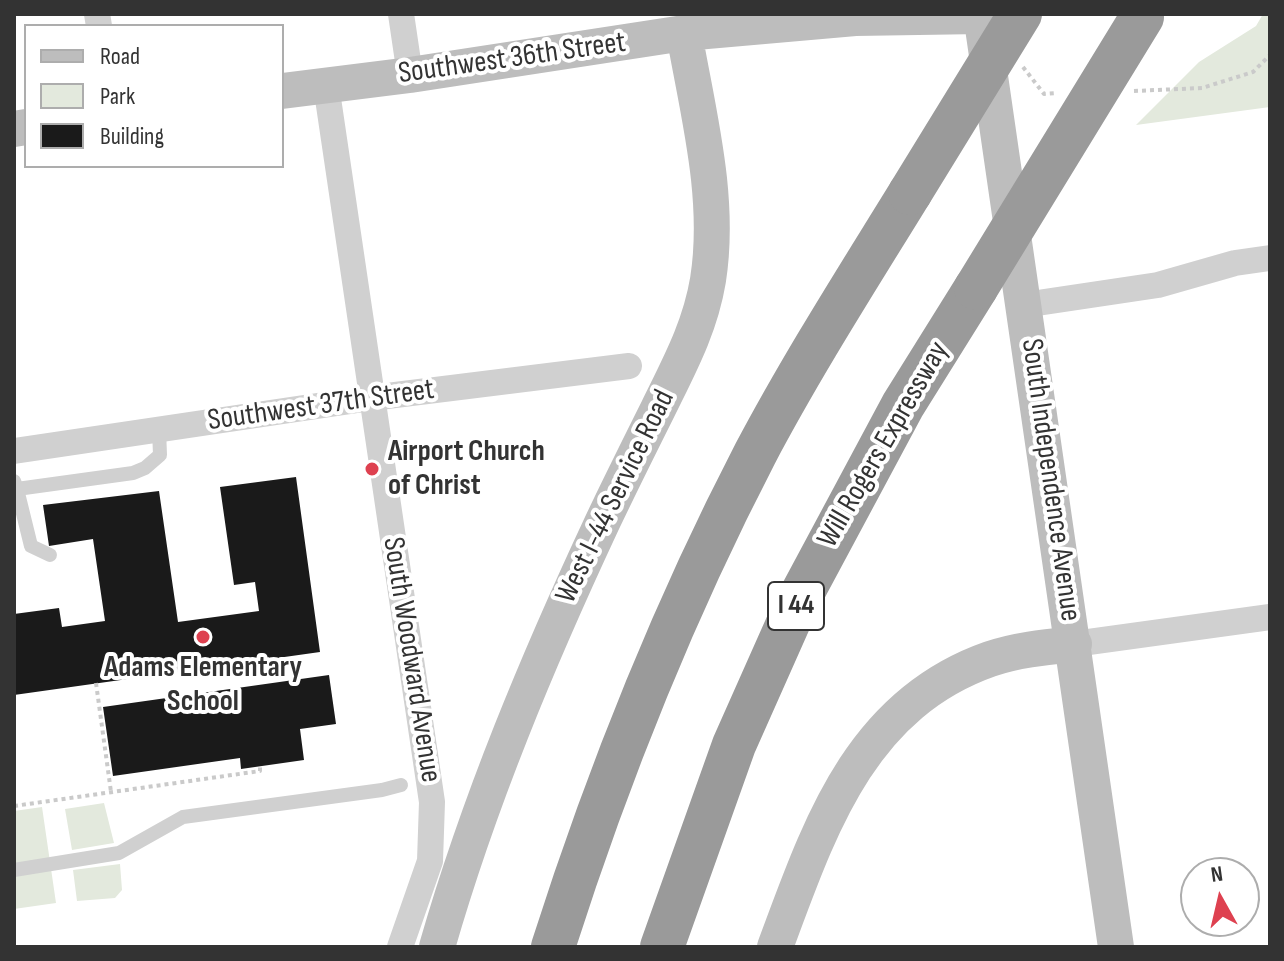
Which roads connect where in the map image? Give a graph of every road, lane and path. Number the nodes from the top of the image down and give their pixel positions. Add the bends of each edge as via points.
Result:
1 (401, 14) edge
2 (994, 15) edge
3 (1143, 15) edge
4 (683, 24) edge
5 (410, 75) junction
6 (326, 85) junction
7 (284, 91) edge
8 (1270, 258) edge
9 (1024, 305) junction
10 (629, 366) dead end
11 (371, 398) junction
12 (159, 429) junction
13 (14, 451) edge
14 (16, 485) edge
15 (50, 555) dead end
16 (1270, 617) edge
17 (1074, 644) junction
18 (96, 683) dead end
19 (260, 766) dead end
20 (401, 785) dead end
21 (111, 792) junction
22 (14, 806) edge
23 (586, 842) junction
24 (14, 870) edge
25 (400, 947) edge
26 (437, 947) edge
27 (529, 947) edge
28 (553, 947) edge
29 (662, 947) edge
30 (775, 947) edge
31 (1116, 947) edge

1 - 5 street
2 - 4 street, Southwest 36th Street
2 - 9 street, South Independence Avenue
2 - 23 highway, bridge via 910,193 755,454 652,674
3 - 29 highway, Will Rogers Expressway / I 44, bridge via 903,405 798,601 734,745
4 - 5 street, Southwest 36th Street
4 - 26 street, West I-44 Service Road via 712,226 708,279 695,334 631,462 514,723
5 - 6 street, Southwest 36th Street
6 - 7 street, Southwest 36th Street
6 - 11 street, South Woodward Avenue
8 - 9 street via 1158,285
9 - 17 street, South Independence Avenue
10 - 11 street, Southwest 37th Street
11 - 12 street, Southwest 37th Street
11 - 25 street, South Woodward Avenue via 432,802 430,861
12 - 13 street, Southwest 37th Street
12 - 14 lane via 160,455 133,473
14 - 15 lane via 31,546
16 - 17 street
17 - 30 street via 992,658 959,672 907,705 888,724 836,797
17 - 31 street, South Independence Avenue
18 - 21 path
19 - 21 path via 260,771
20 - 24 lane via 183,817 119,853
21 - 22 path
23 - 27 highway
23 - 28 highway

